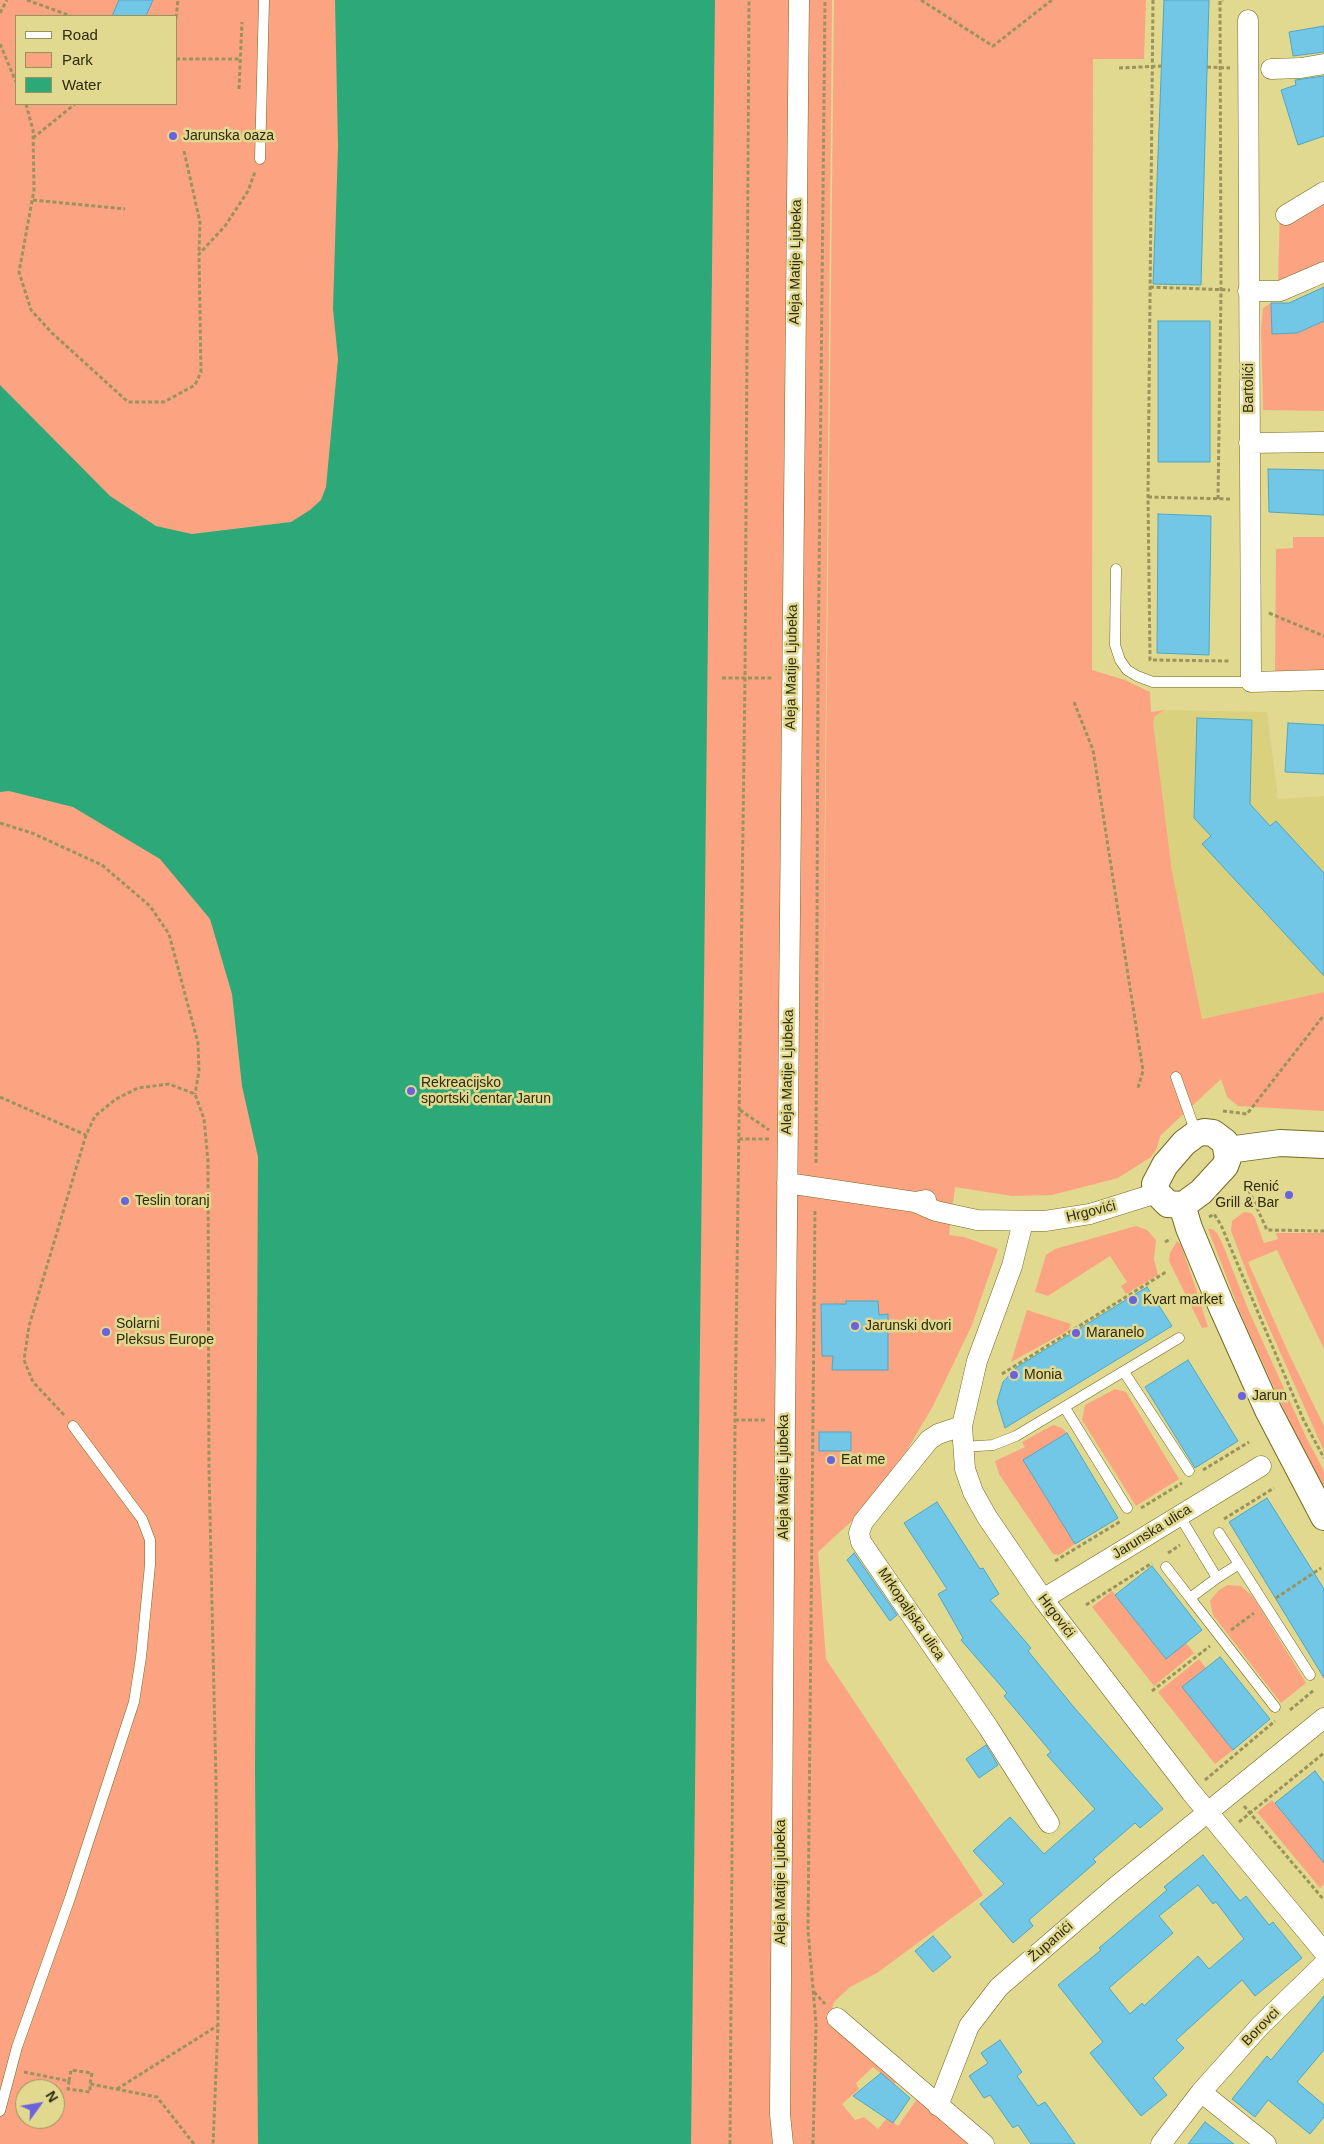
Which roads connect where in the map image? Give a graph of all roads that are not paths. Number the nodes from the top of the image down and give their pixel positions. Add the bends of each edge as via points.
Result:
1 (264, 0) edge
2 (799, 0) edge
3 (1248, 20) dead end
4 (1324, 64) edge
5 (1271, 69) dead end
6 (260, 159) road end
7 (1324, 192) edge
8 (1286, 215) dead end
9 (1324, 272) edge
10 (1248, 291) junction
11 (1324, 442) edge
12 (1249, 443) junction
13 (1116, 569) dead end
14 (1324, 680) edge
15 (1251, 682) junction
16 (1176, 1077) dead end
17 (1196, 1134) junction
18 (1324, 1145) edge
19 (1228, 1150) junction
20 (787, 1183) junction
21 (1157, 1192) junction
22 (1182, 1205) junction
23 (1023, 1222) junction
24 (1179, 1338) dead end
25 (1124, 1372) junction
26 (1065, 1408) junction
27 (73, 1426) road end
28 (962, 1426) junction
29 (962, 1447) junction
30 (1261, 1466) dead end
31 (1192, 1474) road end
32 (1127, 1508) dead end
33 (1179, 1515) junction
34 (1324, 1518) edge
35 (1219, 1533) dead end
36 (1239, 1564) junction
37 (1166, 1567) dead end
38 (1217, 1578) junction
39 (1190, 1598) junction
40 (1043, 1599) junction
41 (1310, 1675) dead end
42 (1275, 1707) dead end
43 (1322, 1725) edge
44 (1209, 1813) junction
45 (1049, 1823) dead end
46 (1324, 1952) edge
47 (1324, 1964) edge
48 (837, 2018) dead end
49 (1201, 2092) junction
50 (938, 2106) junction
51 (0, 2111) edge
52 (783, 2144) edge
53 (984, 2144) edge
54 (1161, 2144) edge
55 (1266, 2144) edge

1 - 6 lane
2 - 20 street, Aleja Matije Ljubeka
3 - 10 street, Bartolići
4 - 5 street
7 - 8 street
9 - 10 street via 1280,292
10 - 12 street, Bartolići
11 - 12 street
12 - 15 street, Bartolići
13 - 15 lane via 1115,646 1127,670 1153,682
14 - 15 street
16 - 17 lane
17 - 19 street via 1213,1133 1221,1137
17 - 21 street via 1165,1164 1155,1184
18 - 19 street via 1280,1143
19 - 22 street via 1228,1158 1218,1175
20 - 23 street, Hrgovići via 915,1202 954,1202 995,1211
20 - 52 street, Aleja Matije Ljubeka via 780,2104
21 - 22 street via 1168,1204
21 - 23 street, Hrgovići via 1067,1219
22 - 34 street via 1221,1305 1268,1410
23 - 28 street, Hrgovići via 1012,1266 978,1361
24 - 25 lane
25 - 26 lane
25 - 31 lane
26 - 29 lane via 1016,1436 993,1445
26 - 32 lane
27 - 51 lane via 142,1519 150,1540 150,1565 134,1702 10,2068
28 - 29 street, Hrgovići
28 - 45 street, Mrkopaljska ulica via 929,1440 863,1522 859,1532 861,1542 988,1727
29 - 40 street, Hrgovići via 965,1469 986,1517
30 - 33 street, Jarunska ulica
33 - 38 lane
33 - 40 street, Jarunska ulica
35 - 36 lane
36 - 38 lane
36 - 41 lane
37 - 39 lane
38 - 39 lane
39 - 42 lane
40 - 44 street, Hrgovići
43 - 44 street
44 - 46 street, Hrgovići
44 - 50 street, Županići via 1113,1888 999,1987 969,2026
47 - 49 street, Borovci via 1260,2026
48 - 50 street
49 - 54 street, Borovci
49 - 55 street
50 - 53 street

